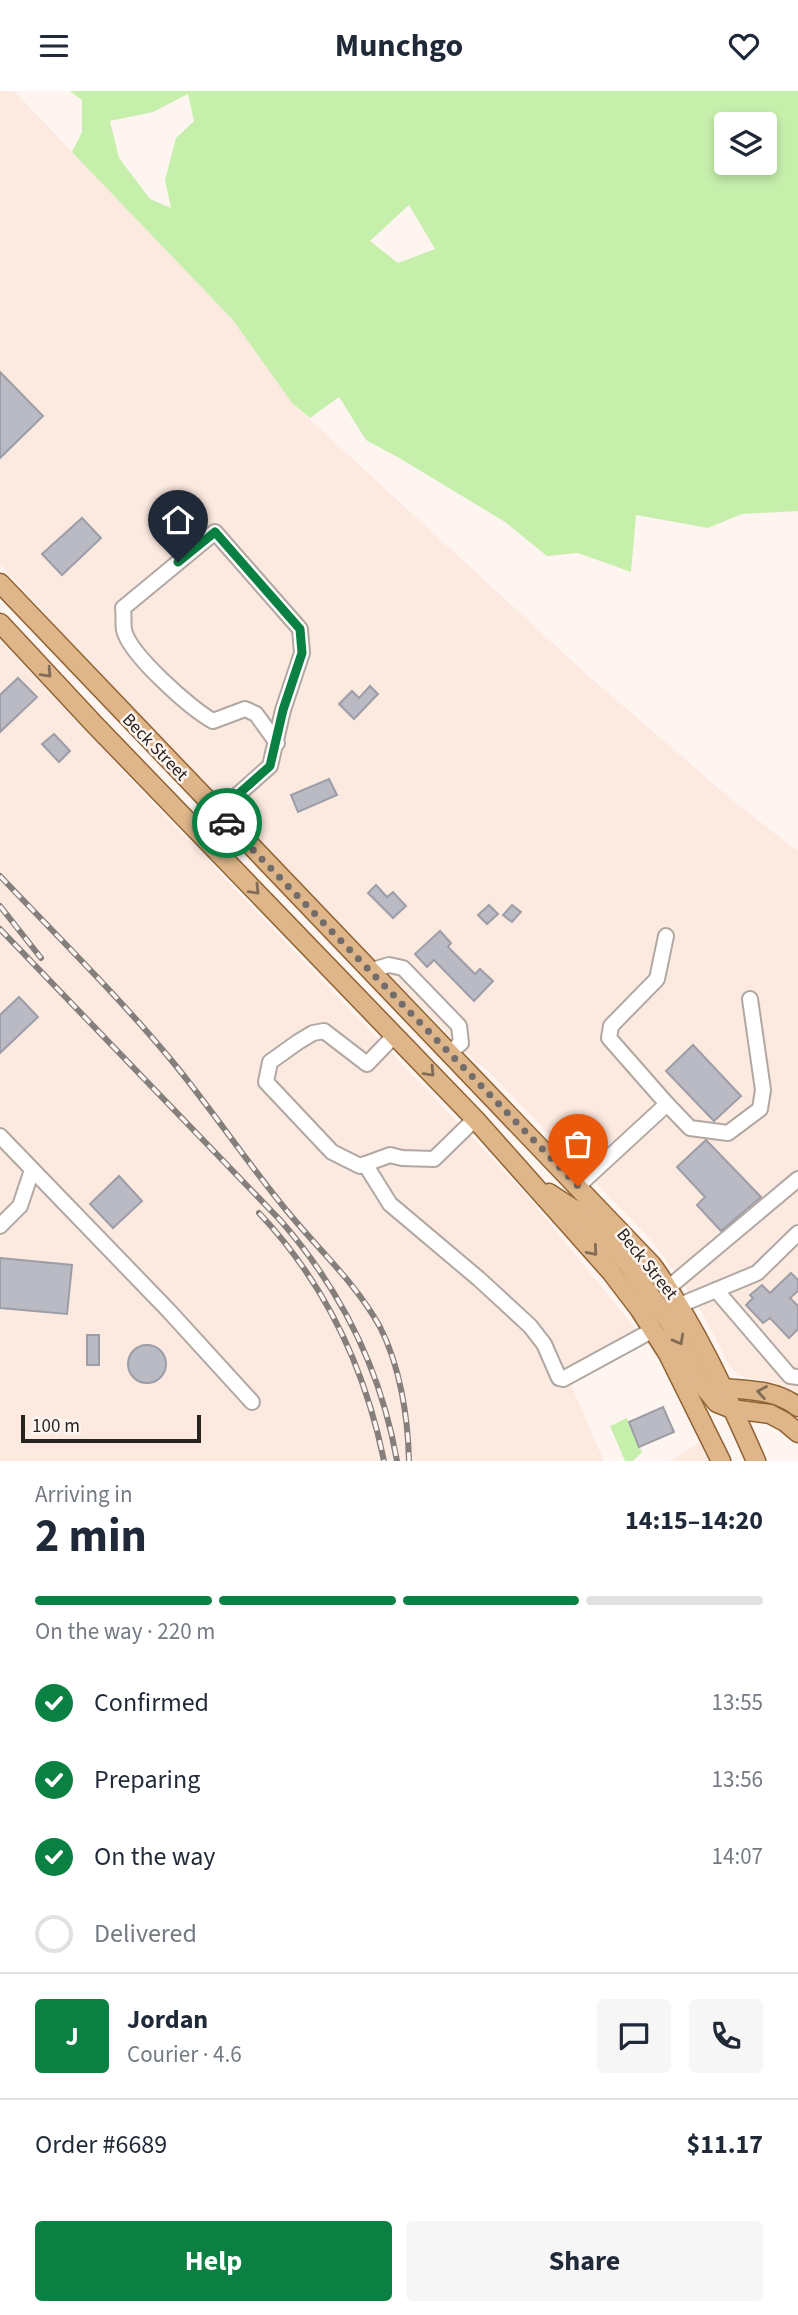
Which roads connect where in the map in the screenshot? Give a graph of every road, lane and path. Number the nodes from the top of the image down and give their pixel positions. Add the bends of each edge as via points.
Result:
1 (0, 583) edge
2 (0, 623) edge
3 (277, 743) junction
4 (217, 813) junction
5 (197, 831) junction
6 (666, 936) dead end
7 (369, 971) junction
8 (750, 999) dead end
9 (395, 1035) junction
10 (449, 1053) junction
11 (667, 1104) junction
12 (475, 1119) junction
13 (0, 1136) edge
14 (365, 1164) junction
15 (32, 1170) junction
16 (798, 1179) edge
17 (532, 1181) junction
18 (578, 1186) junction
19 (0, 1226) edge
20 (798, 1233) edge
21 (668, 1288) junction
22 (716, 1290) junction
23 (680, 1305) junction
24 (653, 1330) junction
25 (798, 1377) edge
26 (723, 1388) junction
27 (252, 1402) dead end
28 (798, 1407) edge
29 (733, 1409) junction
30 (798, 1433) edge
31 (721, 1461) edge
32 (756, 1461) edge

1 - 4 main road, Beck Street
2 -> 5 main road, Beck Street
3 - 3 lane via 302,653 300,629 215,532 123,608 124,632 148,665 198,713 213,721 244,709 256,715
3 - 4 lane via 270,766
4 - 5 lane
4 - 7 main road, Beck Street
5 -> 9 main road, Beck Street
6 - 11 lane via 657,979 611,1026 609,1038
7 - 10 main road, Beck Street
7 - 10 lane via 389,965 403,968 459,1026 461,1043
8 - 11 lane via 763,1090 760,1109 728,1133 690,1128
9 -> 12 main road, Beck Street
9 - 14 lane via 367,1064 324,1031 313,1033 270,1062 266,1082 332,1152 360,1166
10 - 18 main road, Beck Street
11 - 18 lane
12 - 14 lane via 434,1159 390,1155
12 - 17 main road, Beck Street
13 - 15 lane
14 - 24 lane via 390,1204 530,1326 559,1378
15 - 19 lane via 20,1206
15 - 27 lane
16 - 21 lane
17 -> 24 main road, Beck Street via 611,1272
17 -> 29 main road via 580,1213 611,1245 670,1323 708,1395
18 - 21 main road, Beck Street via 634,1244
20 - 22 lane via 757,1273
21 - 23 main road, Beck Street
22 - 23 lane
22 - 25 lane via 790,1376
23 - 26 main road, Beck Street
24 - 31 main road, Beck Street
28 -> 26 main road via 768,1392
26 - 29 main road, Beck Street
29 - 30 main road via 770,1415
29 - 32 main road, Beck Street

